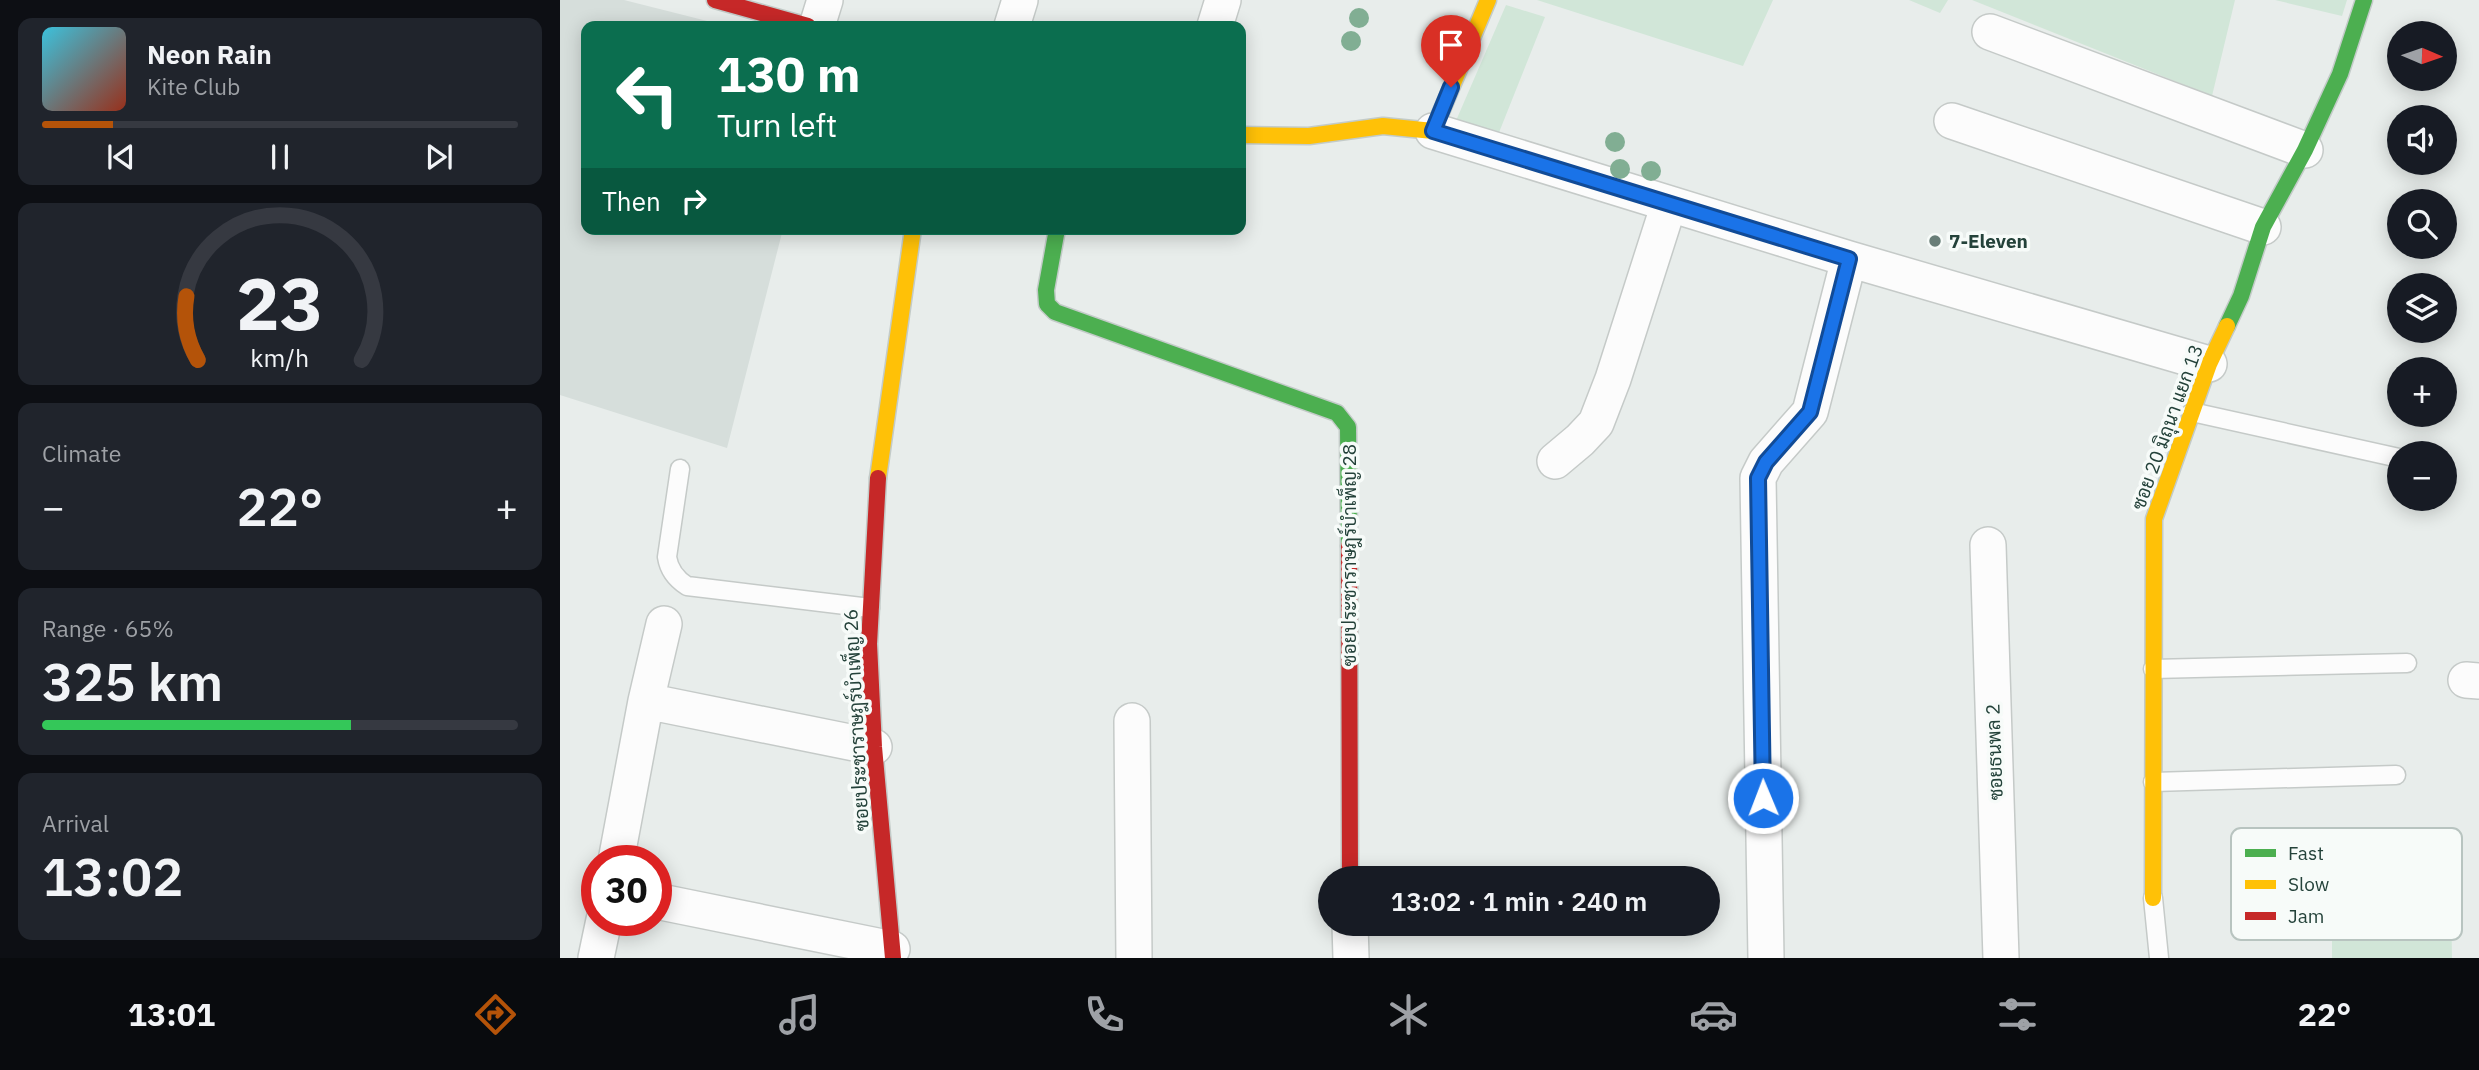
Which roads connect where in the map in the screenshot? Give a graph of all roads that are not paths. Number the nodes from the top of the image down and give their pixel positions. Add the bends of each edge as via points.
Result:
1 (715, 0) edge
2 (825, 0) edge
3 (1020, 0) edge
4 (1223, 0) edge
5 (1488, 0) edge
6 (2364, 0) edge
7 (790, 21) edge
8 (819, 21) edge
9 (1014, 21) edge
10 (1217, 21) edge
11 (1990, 32) dead end
12 (1952, 121) dead end
13 (1433, 131) junction
14 (1246, 135) edge
15 (2305, 150) junction
16 (1669, 204) junction
17 (2263, 227) junction
18 (912, 235) edge
19 (1057, 235) edge
20 (1849, 259) junction
21 (2209, 363) junction
22 (2192, 412) junction
23 (2387, 455) edge
24 (1555, 461) dead end
25 (680, 469) dead end
26 (1988, 545) dead end
27 (870, 608) junction
28 (664, 624) dead end
29 (2407, 663) dead end
30 (2153, 669) junction
31 (646, 701) junction
32 (1132, 721) dead end
33 (874, 747) junction
34 (2396, 775) dead end
35 (2153, 782) junction
36 (619, 845) edge
37 (1350, 866) edge
38 (2152, 898) joint
39 (672, 905) edge
40 (601, 936) edge
41 (1350, 936) edge
42 (893, 953) edge
43 (596, 958) edge
44 (1134, 958) edge
45 (1351, 958) edge
46 (1766, 958) edge
47 (2001, 958) edge
48 (2160, 958) edge

1 - 7 street
2 - 8 street
3 - 9 street
4 - 10 street
5 - 13 street
6 - 15 street, ซอย 20 มิถุนา แยก 13 via 2340,74
11 - 15 street
12 - 17 street
13 - 14 street via 1383,127 1309,136
13 - 16 street
15 - 17 street, ซอย 20 มิถุนา แยก 13
16 - 20 street
16 - 24 street via 1596,423
17 - 21 street, ซอย 20 มิถุนา แยก 13 via 2241,296
18 - 27 street, ซอยประชาราษฎร์บำเพ็ญ 26 via 878,472
19 - 37 street, ซอยประชาราษฎร์บำเพ็ญ 28 via 1046,290 1047,304 1055,312 1336,413 1348,426
20 - 21 street
20 - 46 street via 1810,412 1766,462 1758,478
21 - 22 street, ซอย 20 มิถุนา แยก 13
22 - 23 lane
22 - 30 street, ซอย 20 มิถุนา แยก 13 via 2154,519
25 - 27 lane via 667,557 678,580 688,586
26 - 47 street, ซอยธนพล 2
27 - 33 street, ซอยประชาราษฎร์บำเพ็ญ 26
28 - 31 street
29 - 30 lane
30 - 35 street, ซอย 20 มิถุนา แยก 13
31 - 33 street
31 - 36 street
32 - 44 street
33 - 42 street, ซอยประชาราษฎร์บำเพ็ญ 26
34 - 35 lane
35 - 38 street, ซอย 20 มิถุนา แยก 13
38 - 48 lane
39 - 42 street
40 - 43 street
41 - 45 street

